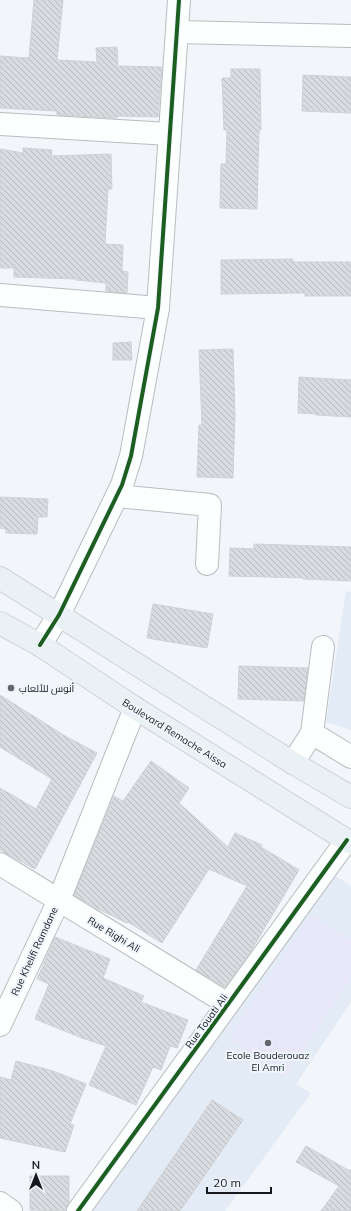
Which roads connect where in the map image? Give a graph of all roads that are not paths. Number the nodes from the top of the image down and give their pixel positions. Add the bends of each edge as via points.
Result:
1 (179, 0) edge
2 (177, 32) junction
3 (351, 36) edge
4 (0, 124) edge
5 (169, 134) junction
6 (0, 295) edge
7 (158, 308) junction
8 (117, 496) junction
9 (207, 564) dead end
10 (0, 578) edge
11 (59, 615) junction
12 (0, 623) edge
13 (40, 645) junction
14 (323, 647) dead end
15 (135, 708) junction
16 (312, 733) junction
17 (351, 757) edge
18 (293, 763) junction
19 (351, 797) edge
20 (349, 842) edge
21 (0, 864) edge
22 (58, 900) junction
23 (228, 1004) junction
24 (0, 1025) edge
25 (0, 1202) edge
26 (11, 1211) edge
27 (78, 1211) edge

1 - 2 street
2 - 3 street
2 - 5 street
4 - 5 street
5 - 7 street
6 - 7 street
7 - 8 street via 131,456
8 - 9 street via 210,505
8 - 11 street
10 - 11 main road
11 - 13 street
11 - 18 main road
12 - 13 main road, Boulevard Remache Aissa
13 - 15 main road, Boulevard Remache Aissa
14 - 16 street
15 - 20 main road, Boulevard Remache Aissa
15 - 22 street, Rue Khelifi Ramdane
16 - 17 street
16 - 18 street
18 - 19 main road
20 - 23 street, Rue Touati Ali
21 - 22 street, Rue Righi Ali
22 - 23 street, Rue Righi Ali
22 - 24 street, Rue Khelifi Ramdane
23 - 27 street, Rue Touati Ali
25 - 26 street

